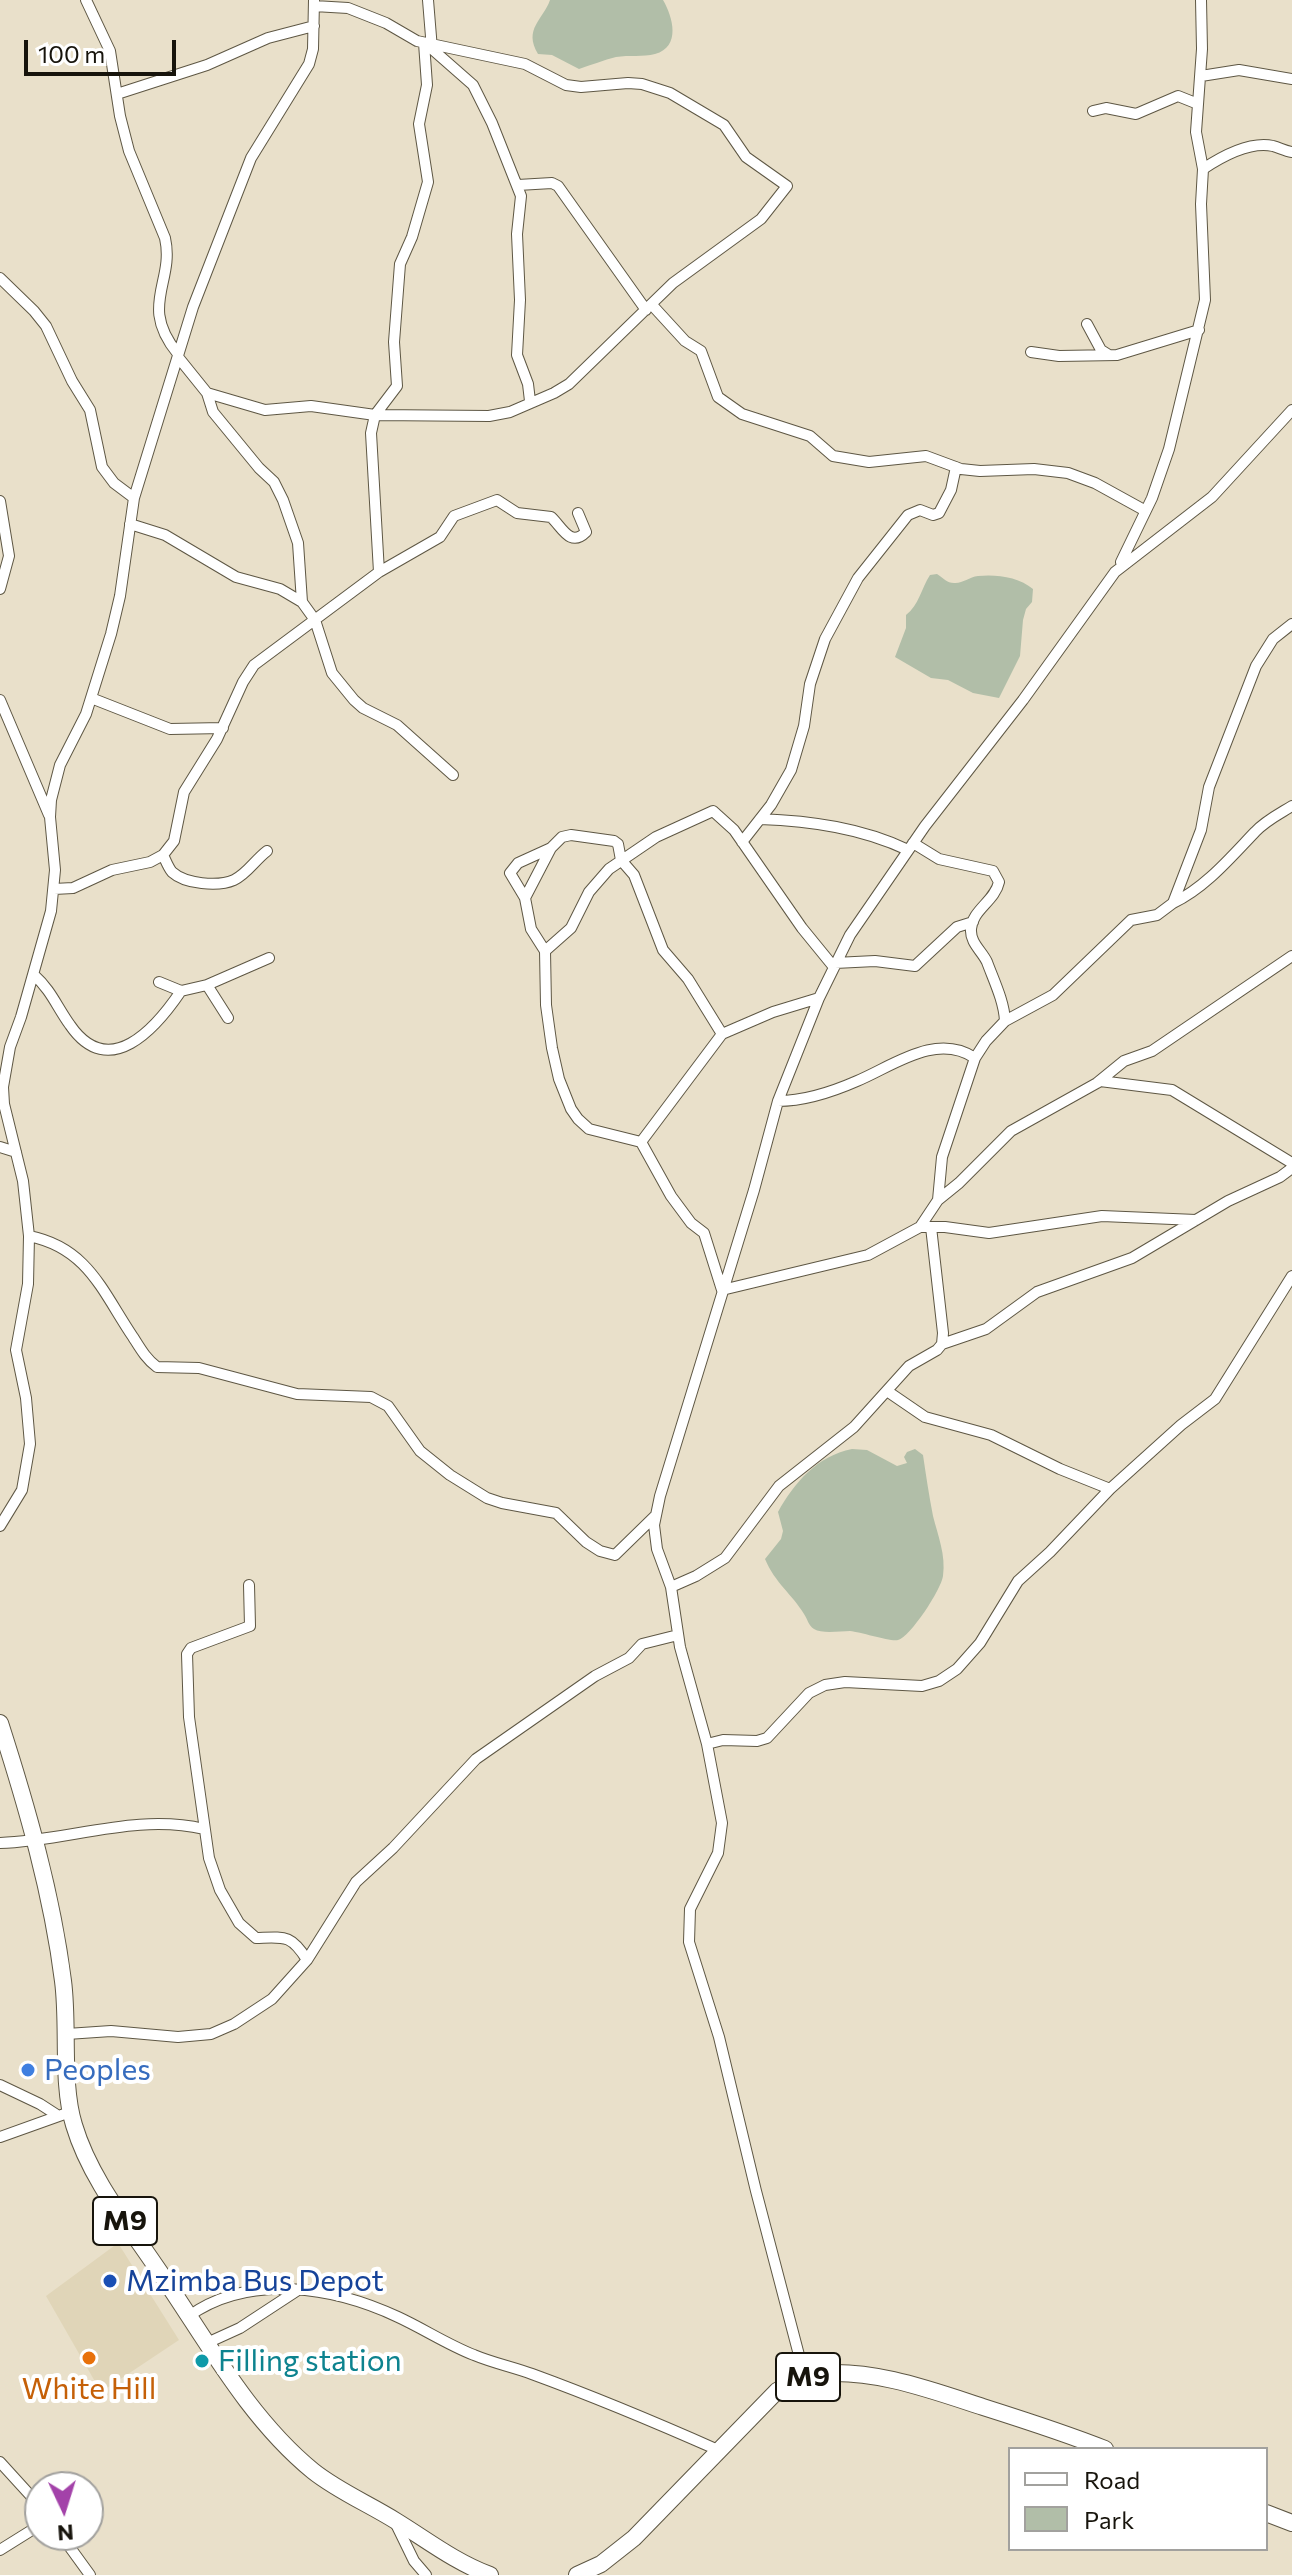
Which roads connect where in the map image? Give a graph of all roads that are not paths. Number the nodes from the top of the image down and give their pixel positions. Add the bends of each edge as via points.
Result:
1 (86, 0) edge
2 (428, 0) edge
3 (1201, 0) edge
4 (314, 3) edge
5 (314, 26) junction
6 (427, 44) junction
7 (1201, 76) junction
8 (1292, 79) edge
9 (117, 94) junction
10 (1198, 104) junction
11 (1093, 111) dead end
12 (1292, 152) edge
13 (1203, 169) junction
14 (518, 185) junction
15 (0, 278) edge
16 (649, 307) junction
17 (1087, 324) dead end
18 (1199, 330) junction
19 (1031, 352) dead end
20 (178, 355) junction
21 (1110, 356) junction
22 (207, 393) junction
23 (530, 401) junction
24 (1292, 410) edge
25 (375, 415) junction
26 (956, 467) junction
27 (134, 498) junction
28 (0, 501) edge
29 (1144, 510) junction
30 (578, 513) dead end
31 (130, 524) junction
32 (379, 572) junction
33 (1115, 572) junction
34 (0, 589) edge
35 (302, 602) junction
36 (315, 620) junction
37 (1292, 624) edge
38 (91, 698) junction
39 (0, 700) edge
40 (223, 728) junction
41 (453, 775) dead end
42 (1292, 806) edge
43 (50, 817) junction
44 (760, 819) junction
45 (742, 842) junction
46 (910, 846) junction
47 (551, 848) junction
48 (267, 851) dead end
49 (163, 855) junction
50 (621, 860) junction
51 (54, 889) junction
52 (525, 898) junction
53 (1173, 903) junction
54 (973, 922) junction
55 (545, 951) junction
56 (1292, 956) edge
57 (269, 958) dead end
58 (834, 964) junction
59 (34, 975) junction
60 (159, 982) dead end
61 (207, 985) junction
62 (181, 991) junction
63 (819, 998) junction
64 (228, 1018) dead end
65 (1005, 1021) junction
66 (722, 1034) junction
67 (975, 1058) junction
68 (1100, 1081) junction
69 (778, 1101) junction
70 (641, 1142) junction
71 (0, 1147) edge
72 (16, 1152) junction
73 (1292, 1166) edge
74 (938, 1200) junction
75 (1198, 1220) junction
76 (925, 1227) junction
77 (29, 1236) junction
78 (1292, 1276) edge
79 (722, 1290) junction
80 (942, 1344) junction
81 (887, 1391) junction
82 (1110, 1489) junction
83 (655, 1516) junction
84 (0, 1526) edge
85 (249, 1585) dead end
86 (671, 1587) junction
87 (678, 1635) junction
88 (0, 1723) edge
89 (707, 1744) junction
90 (204, 1829) junction
91 (34, 1842) junction
92 (0, 1843) edge
93 (307, 1960) junction
94 (67, 2034) junction
95 (0, 2085) edge
96 (64, 2113) junction
97 (0, 2137) edge
98 (299, 2289) junction
99 (189, 2316) junction
100 (207, 2343) junction
101 (805, 2378) junction
102 (1100, 2447) edge
103 (718, 2450) junction
104 (0, 2462) edge
105 (24, 2488) edge
106 (1268, 2514) edge
107 (394, 2520) junction
108 (1292, 2523) edge
109 (24, 2535) edge
110 (0, 2550) edge
111 (73, 2551) edge
112 (90, 2575) edge
113 (426, 2575) edge
114 (490, 2575) edge
115 (577, 2575) edge

1 - 9 street via 110,51
2 - 6 street
3 - 7 street
4 - 5 street
4 - 6 street via 348,8
5 - 9 street
5 - 20 street via 309,64 240,181
6 - 14 street via 473,85
6 - 16 street via 525,64 566,85 642,84 670,93 724,125 746,157 787,186 761,219 673,283
6 - 25 street via 427,85 419,124 428,178 400,264 394,342 397,386
7 - 8 street via 1239,70
7 - 10 street
9 - 20 street via 132,161 165,238 159,308 165,335
10 - 11 street via 1178,96 1132,115
10 - 13 street
12 - 13 street via 1256,146
13 - 18 street via 1205,300
14 - 16 street via 558,186
14 - 23 street via 522,205 516,348
15 - 27 street via 46,326 90,410 102,467
16 - 23 street via 569,384
16 - 26 street via 701,351 717,396 742,414 805,434 846,460 926,456
17 - 21 street
18 - 21 street
18 - 29 street via 1169,449
19 - 21 street
20 - 22 street
20 - 27 street
22 - 25 street via 265,410 320,406
22 - 35 street via 213,412 274,482 283,500 298,543
23 - 25 street via 489,416
24 - 33 street via 1212,497
25 - 32 street via 371,433
26 - 29 street via 1068,473
26 - 44 street via 939,513 920,510 908,515 849,592 812,677 791,770
27 - 31 street
28 - 34 street via 9,556
29 - 33 street
30 - 32 street via 586,532 571,538 551,517 517,513 496,500 454,516 433,542
31 - 35 street via 160,533 236,577 280,589
31 - 38 street via 117,613
32 - 36 street
33 - 46 street
35 - 36 street
36 - 40 street via 251,669
36 - 41 street via 332,673 354,700 397,725
37 - 53 street via 1273,639 1256,666 1209,787 1201,830
38 - 40 street via 170,729
38 - 43 street via 60,765
39 - 43 street
40 - 49 street via 184,792 174,841
42 - 53 street
43 - 51 street
44 - 45 street
44 - 46 street via 853,830
45 - 50 street via 713,811
45 - 58 street
46 - 54 street via 997,874 996,892
46 - 58 street
47 - 50 street via 571,835 610,839 618,844
47 - 52 street
47 - 52 street via 510,871
48 - 49 street via 236,879 216,883 179,877
49 - 51 street via 73,888
50 - 55 street via 589,892 571,928
50 - 66 street via 634,875 663,950
51 - 59 street
52 - 55 street via 531,929
53 - 65 street via 1157,915 1131,920 1053,995
54 - 58 street via 957,927 915,966 875,961
54 - 65 street via 973,940 986,959
55 - 70 street via 550,1040 571,1109 589,1129
56 - 68 street via 1192,1026 1116,1066
57 - 61 street
58 - 63 street
59 - 62 street via 82,1039 104,1049 144,1036
59 - 72 street via 3,1087
60 - 62 street
61 - 62 street
61 - 64 street
63 - 66 street
63 - 69 street
65 - 67 street
66 - 70 street
67 - 69 street via 958,1050 932,1050 839,1088
67 - 74 street via 942,1157
68 - 73 street via 1172,1090
68 - 74 street via 1011,1131
69 - 79 street
70 - 79 street via 671,1196 704,1233
71 - 72 street
72 - 77 street
73 - 75 street
74 - 76 street
75 - 76 street via 1102,1216 989,1233
75 - 80 street via 1132,1258 1029,1296 986,1329
76 - 79 street via 868,1255
76 - 80 street
77 - 83 street via 52,1240 83,1262 157,1367 199,1368 297,1394 361,1395 382,1401 437,1467 493,1500 556,1513 578,1537 607,1553 615,1555
77 - 84 street via 28,1284 16,1350 28,1412 28,1460 22,1490
78 - 82 street via 1215,1399
79 - 83 street
80 - 81 street via 909,1366
81 - 82 street via 925,1417 991,1435
81 - 86 street via 854,1427 779,1486 725,1558
82 - 89 street via 1012,1587 973,1652 947,1677 922,1686 825,1685 809,1693 767,1738
83 - 86 street via 657,1549
85 - 90 street via 250,1626 187,1654 189,1717
86 - 87 street
87 - 89 street
87 - 93 street via 642,1644 629,1658 476,1759 356,1882
88 - 91 main road, M9
89 - 101 street via 721,1840 690,1909 689,1942 719,2037
90 - 91 street via 130,1825
90 - 93 street via 220,1890 239,1923 256,1938 286,1937
91 - 92 street
91 - 94 main road, M9 via 63,1982
93 - 94 street via 272,1999 211,2034
94 - 96 main road, M9
95 - 96 street
96 - 97 street
96 - 99 main road, M9 via 98,2177
98 - 99 street via 230,2294
98 - 100 street
98 - 103 street via 372,2306 473,2355
99 - 100 main road, M9
100 - 107 main road, M9 via 260,2419 293,2453 339,2489
101 - 102 main road, M9 via 816,2374 905,2382
101 - 103 main road, M9 via 777,2391
103 - 115 main road, M9 via 634,2538
104 - 105 street
106 - 108 main road
107 - 113 street
107 - 114 main road, M9 via 463,2565
109 - 110 street
111 - 112 street

